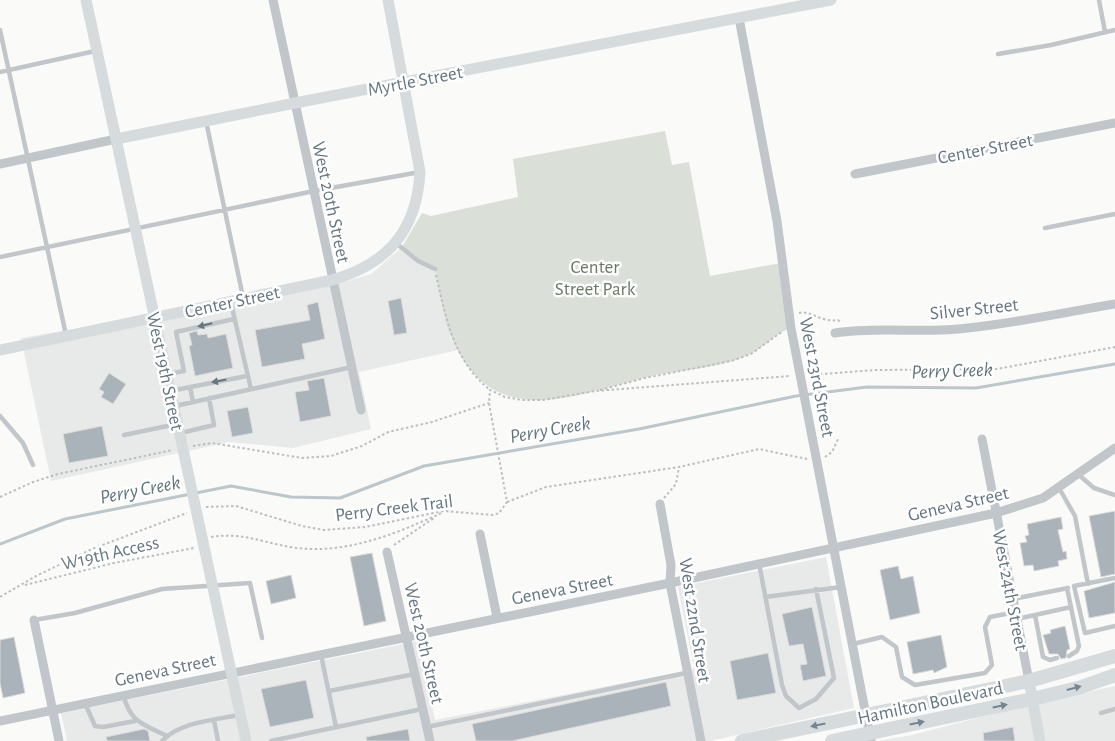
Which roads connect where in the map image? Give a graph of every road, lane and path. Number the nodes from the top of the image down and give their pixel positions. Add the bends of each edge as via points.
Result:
1 (86, 0) edge
2 (273, 0) edge
3 (388, 0) edge
4 (830, 0) edge
5 (1099, 0) edge
6 (739, 18) junction
7 (0, 30) edge
8 (1115, 30) edge
9 (1105, 32) junction
10 (97, 51) junction
11 (998, 54) dead end
12 (8, 70) junction
13 (0, 72) edge
14 (404, 82) junction
15 (295, 102) junction
16 (206, 121) junction
17 (1115, 123) edge
18 (116, 139) junction
19 (28, 158) junction
20 (0, 164) edge
21 (420, 172) junction
22 (855, 174) dead end
23 (314, 191) junction
24 (225, 209) junction
25 (1115, 214) edge
26 (135, 228) junction
27 (1045, 228) dead end
28 (396, 242) junction
29 (47, 247) junction
30 (0, 257) edge
31 (435, 269) joint
32 (332, 280) junction
33 (244, 299) junction
34 (230, 302) junction
35 (1115, 304) edge
36 (789, 314) junction
37 (155, 318) junction
38 (234, 319) junction
39 (849, 330) junction
40 (792, 331) junction
41 (835, 332) dead end
42 (66, 336) junction
43 (0, 350) edge
44 (352, 367) junction
45 (166, 374) junction
46 (247, 376) junction
47 (190, 387) junction
48 (250, 389) junction
49 (490, 390) dead end
50 (170, 391) junction
51 (595, 391) dead end
52 (209, 398) junction
53 (193, 402) junction
54 (489, 403) dead end
55 (173, 406) junction
56 (362, 410) dead end
57 (492, 413) dead end
58 (0, 416) edge
59 (178, 429) junction
60 (124, 435) dead end
61 (839, 437) dead end
62 (982, 439) dead end
63 (1115, 448) edge
64 (183, 451) junction
65 (1111, 457) edge
66 (818, 462) junction
67 (33, 465) dead end
68 (679, 467) junction
69 (1078, 474) junction
70 (1059, 488) junction
71 (1115, 495) edge
72 (0, 497) edge
73 (507, 502) junction
74 (660, 504) joint
75 (205, 507) dead end
76 (444, 511) junction
77 (187, 513) dead end
78 (996, 513) junction
79 (436, 516) junction
80 (480, 534) dead end
81 (202, 540) junction
82 (835, 548) junction
83 (387, 552) joint
84 (758, 563) junction
85 (1115, 578) edge
86 (670, 583) junction
87 (211, 584) junction
88 (1088, 584) junction
89 (23, 585) junction
90 (1074, 586) junction
91 (841, 587) junction
92 (1067, 588) junction
93 (816, 589) junction
94 (0, 597) edge
95 (765, 597) junction
96 (1013, 599) junction
97 (1071, 607) junction
98 (1035, 615) junction
99 (1017, 616) junction
100 (497, 617) junction
101 (34, 620) joint
102 (1115, 626) edge
103 (408, 636) junction
104 (262, 638) dead end
105 (853, 644) junction
106 (321, 654) junction
107 (1069, 656) dead end
108 (1115, 656) edge
109 (1057, 658) dead end
110 (231, 672) junction
111 (686, 673) junction
112 (416, 674) junction
113 (1115, 675) edge
114 (1029, 681) junction
115 (329, 691) junction
116 (123, 695) junction
117 (1032, 699) junction
118 (85, 703) junction
119 (423, 709) junction
120 (1115, 709) edge
121 (53, 710) junction
122 (1101, 713) dead end
123 (240, 715) junction
124 (865, 715) junction
125 (135, 720) junction
126 (214, 720) junction
127 (0, 721) edge
128 (336, 727) junction
129 (427, 727) junction
130 (167, 736) junction
131 (870, 737) edge
132 (278, 740) edge
133 (59, 741) edge
134 (162, 741) edge
135 (218, 741) edge
136 (246, 741) edge
137 (271, 741) edge
138 (430, 741) edge
139 (700, 741) edge
140 (742, 741) edge
141 (832, 741) edge
142 (1040, 741) edge

1 - 10 main road, West 19th Street
2 - 15 street, West 20th Street
3 - 14 main road, Center Street
4 - 6 main road, Myrtle Street
5 - 9 lane
6 - 14 main road, Myrtle Street
6 - 36 street, West 23rd Street via 777,221
7 - 12 lane
8 - 9 lane
9 - 11 lane
10 - 12 lane
10 - 18 main road, West 19th Street
12 - 13 lane
12 - 19 lane
14 - 15 main road, Myrtle Street
14 - 21 main road, Center Street
15 - 16 main road, Myrtle Street
15 - 23 street, West 20th Street
16 - 18 main road, Myrtle Street
16 - 24 lane
17 - 22 street, Center Street
18 - 19 street, Myrtle Street
18 - 26 main road, West 19th Street
19 - 20 street, Myrtle Street
19 - 29 lane
21 - 23 lane
21 - 28 main road, Center Street via 415,208
23 - 24 lane
23 - 32 street, West 20th Street
24 - 26 lane
24 - 33 lane
25 - 27 lane
26 - 29 lane
26 - 37 main road, West 19th Street
28 - 31 lane via 418,261
28 - 32 main road, Center Street via 366,268
29 - 30 lane
29 - 42 lane
31 - 49 path via 451,339 470,369
32 - 33 main road, Center Street
32 - 44 street, West 20th Street
33 - 34 main road, Center Street
34 - 37 main road, Center Street
34 - 38 lane
35 - 39 street, Silver Street via 968,329
36 - 39 path via 803,312 828,322 838,320
36 - 40 street, West 23rd Street
37 - 42 main road, Center Street
37 - 45 main road, West 19th Street
38 -> 45 lane via 176,332 184,371
38 - 46 lane
39 - 41 street, Silver Street
40 - 51 path via 781,331 751,354 731,361
40 - 66 street, West 23rd Street
42 - 43 main road, Center Street
44 - 48 lane
44 - 56 street, West 20th Street
45 - 50 main road, West 19th Street
46 -> 47 lane
46 - 48 lane
47 - 50 lane
47 - 53 lane
48 - 52 lane
50 - 55 main road, West 19th Street
52 - 53 lane
52 - 59 lane via 214,425
53 - 55 lane
54 - 64 path via 432,422 388,432 362,446 331,456 302,458 212,442
55 - 59 main road, West 19th Street
57 - 73 path
58 - 67 lane via 23,443
59 - 60 lane
59 - 64 main road, West 19th Street
61 - 66 path via 832,452
62 - 78 street, West 24th Street
63 - 65 street, Geneva Street
64 - 72 path via 58,474
64 - 81 main road, West 19th Street
65 - 69 street, Geneva Street
66 - 68 path, Perry Creek Trail via 759,449
66 - 82 street, West 23rd Street
68 - 73 path, Perry Creek Trail via 546,487
68 - 74 path via 676,484
69 - 70 street, Geneva Street
69 - 71 lane via 1094,488
70 - 78 street, Geneva Street via 1043,498
70 - 88 lane via 1075,516
73 - 76 path, Perry Creek Trail via 499,513 493,514
74 - 86 street, West 22nd Street via 672,565
75 - 76 path, Perry Creek Trail via 236,506 324,530 365,527
76 - 79 path
77 - 89 path via 92,548
78 - 82 street, Geneva Street
78 - 96 street, West 24th Street
79 - 81 path, W19th Access via 377,540 343,547 288,547 240,534
79 - 83 path
80 - 100 street
81 - 87 main road, West 19th Street
81 - 89 path, W19th Access
82 - 84 street, Geneva Street
82 - 91 street, West 23rd Street
83 - 103 street, West 20th Street
84 - 86 street, Geneva Street
84 - 95 lane
85 - 88 lane
86 - 100 street, Geneva Street
86 - 111 street, West 22nd Street
87 - 101 lane via 162,589
87 - 104 lane via 250,583
87 - 110 main road, West 19th Street
88 - 90 lane
89 - 94 path
90 - 92 lane
90 - 102 lane via 1085,633
91 - 93 lane
91 - 105 street, West 23rd Street
92 - 96 lane
92 - 97 lane
93 - 95 lane
93 - 95 lane via 834,678 816,698 799,708 786,696 782,685
96 - 99 street, West 24th Street
97 - 98 lane
97 - 107 lane via 1079,646
98 - 99 lane
98 - 109 lane via 1043,657
99 - 105 lane via 990,617 985,627 992,665 985,673 915,685 902,677 896,647 882,637
99 - 114 street, West 24th Street
100 - 103 street, Geneva Street
101 - 121 street
103 - 106 street, Geneva Street
103 - 112 street, West 20th Street
105 - 124 street, West 23rd Street
106 - 110 street, Geneva Street
106 - 115 lane
108 - 114 main road, Hamilton Boulevard
110 - 116 street, Geneva Street
110 - 123 main road, West 19th Street
111 - 129 lane
111 - 139 street, West 22nd Street
112 - 115 lane
112 - 119 street, West 20th Street
117 -> 113 main road, Hamilton Boulevard
114 - 117 main road, West 24th Street
114 - 124 main road, Hamilton Boulevard
115 - 128 lane
116 - 118 street, Geneva Street
116 - 125 lane via 128,712
131 -> 117 main road, Hamilton Boulevard
117 - 142 main road, West 24th Street
118 - 121 street, Geneva Street
118 - 125 lane via 95,726
119 - 128 lane
119 - 129 street, West 20th Street
120 - 122 lane
121 - 127 street, Geneva Street
121 - 133 street
123 - 126 lane
123 - 136 main road, West 19th Street
124 - 131 street, West 23rd Street
124 -> 140 main road, Hamilton Boulevard
125 - 130 lane
126 - 130 lane
126 - 135 lane
128 - 132 lane
129 - 138 street, West 20th Street
130 - 134 lane
131 - 141 main road, Hamilton Boulevard
132 - 137 lane

